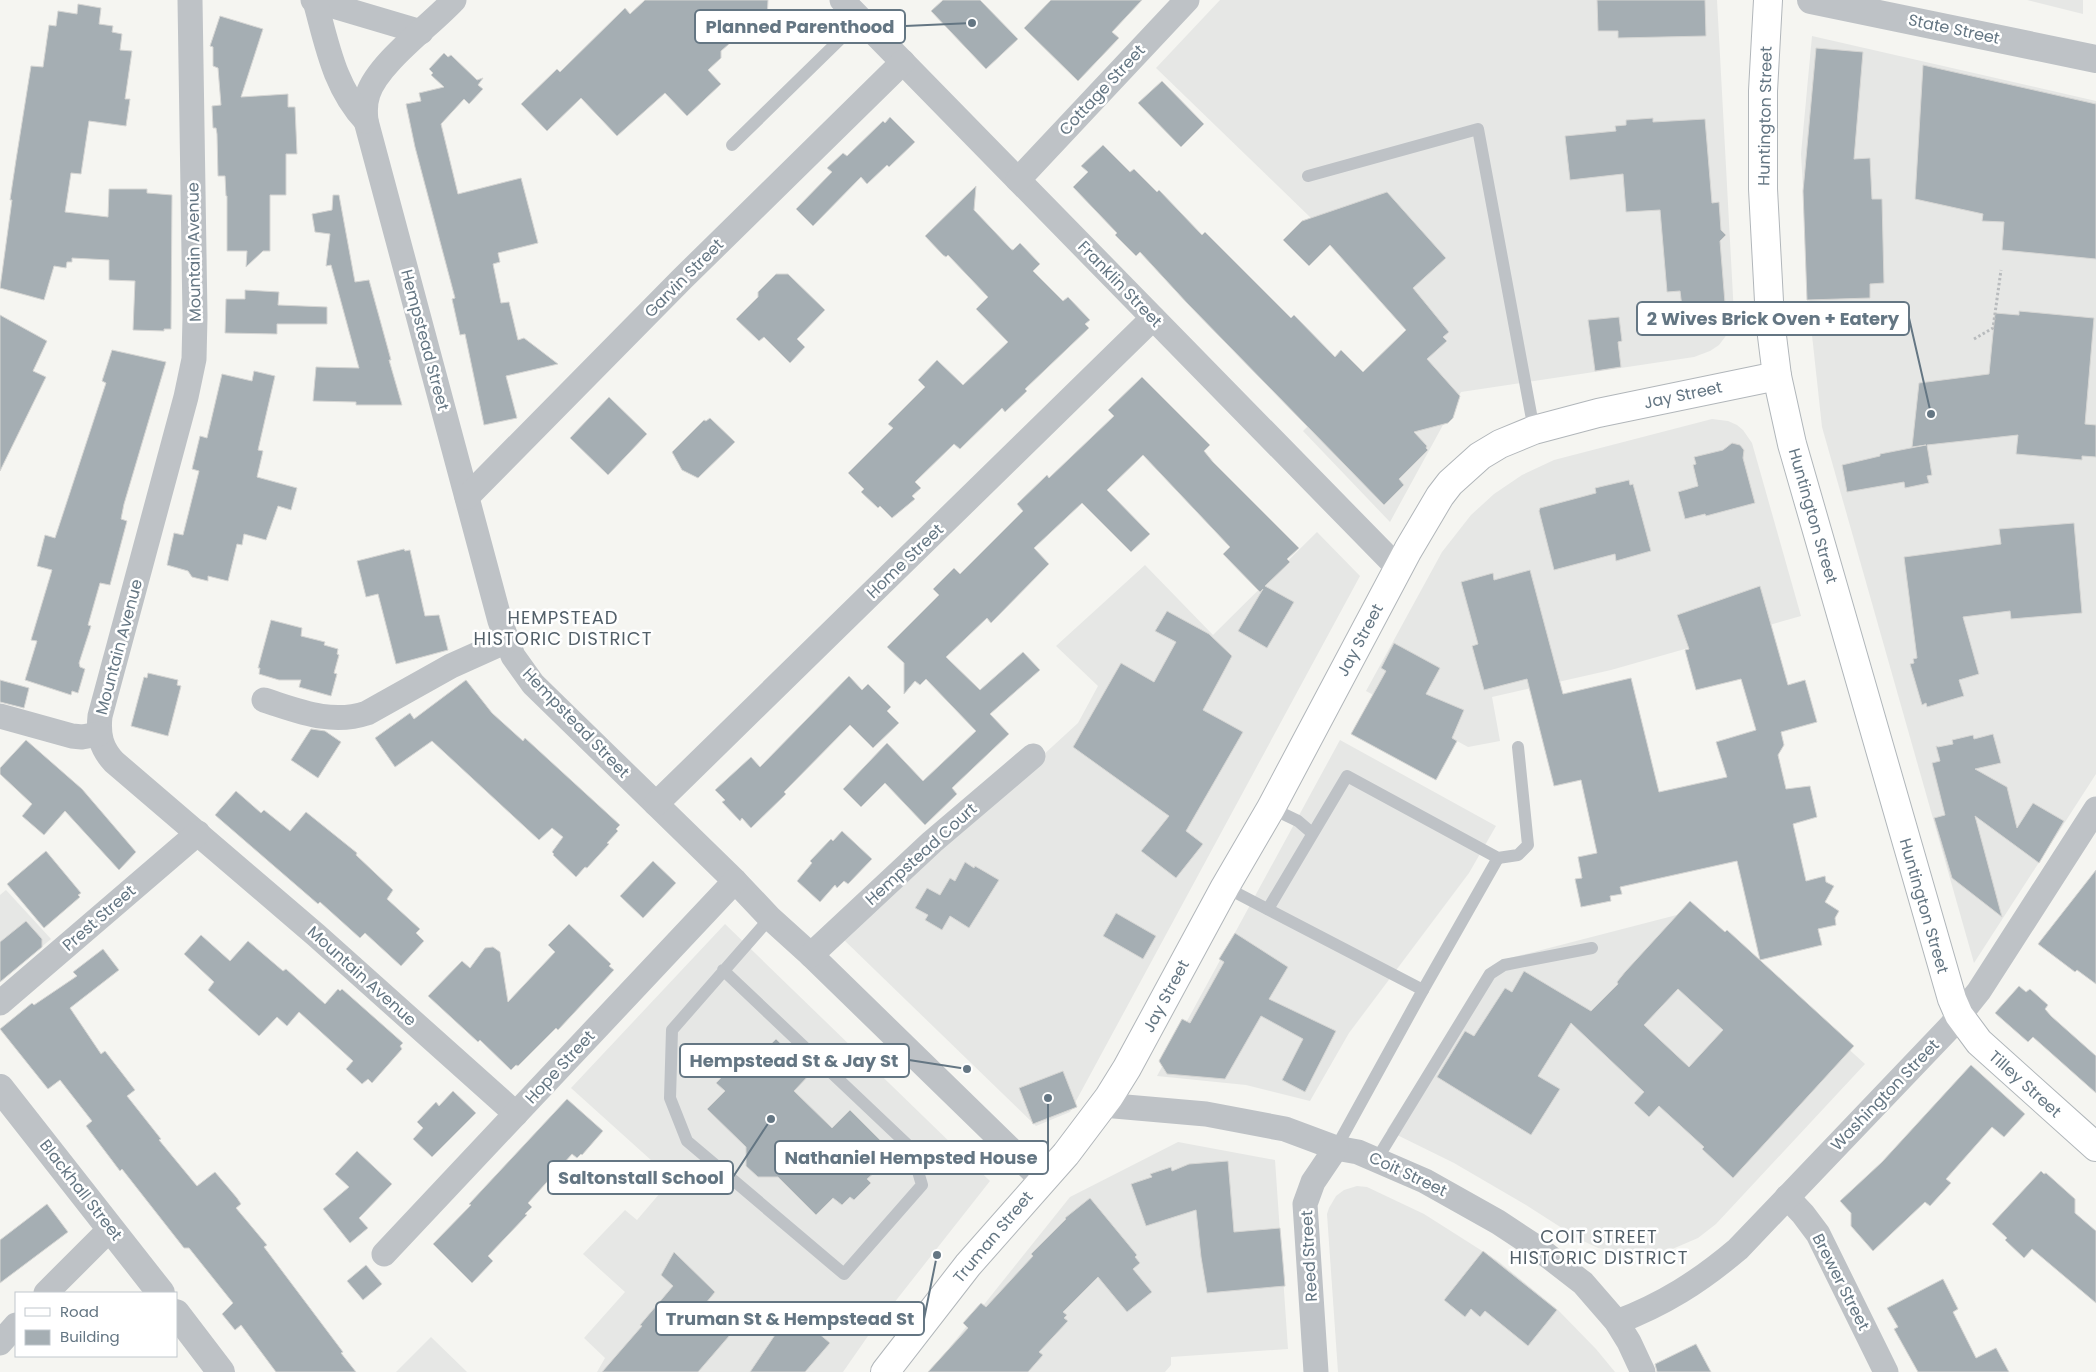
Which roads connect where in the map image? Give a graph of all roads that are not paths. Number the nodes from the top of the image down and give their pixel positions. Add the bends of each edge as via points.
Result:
1 (190, 0) edge
2 (314, 0) edge
3 (454, 0) edge
4 (842, 0) edge
5 (1187, 0) edge
6 (1768, 0) edge
7 (1811, 0) edge
8 (861, 19) junction
9 (421, 32) junction
10 (2096, 59) edge
11 (903, 62) junction
12 (366, 121) junction
13 (732, 146) dead end
14 (1308, 176) dead end
15 (1018, 180) junction
16 (1154, 318) junction
17 (1777, 376) junction
18 (1534, 430) junction
19 (467, 497) junction
20 (1398, 568) junction
21 (507, 641) junction
22 (264, 700) dead end
23 (0, 716) edge
24 (99, 734) junction
25 (1518, 747) dead end
26 (1033, 756) dead end
27 (656, 804) junction
28 (1271, 808) junction
29 (2096, 809) edge
30 (198, 833) junction
31 (1312, 833) junction
32 (1498, 858) junction
33 (735, 881) junction
34 (1225, 887) junction
35 (1268, 909) junction
36 (770, 918) junction
37 (1592, 948) dead end
38 (811, 956) junction
39 (723, 970) junction
40 (1423, 990) junction
41 (0, 1003) edge
42 (1960, 1016) junction
43 (0, 1088) edge
44 (1103, 1105) junction
45 (516, 1114) junction
46 (2096, 1147) edge
47 (1336, 1148) junction
48 (1377, 1159) junction
49 (1042, 1180) junction
50 (1787, 1198) junction
51 (111, 1228) junction
52 (384, 1254) dead end
53 (47, 1292) edge
54 (160, 1292) edge
55 (178, 1316) edge
56 (1617, 1322) junction
57 (15, 1327) edge
58 (0, 1343) edge
59 (221, 1372) edge
60 (885, 1372) edge
61 (1316, 1372) edge
62 (1643, 1372) edge
63 (1886, 1372) edge

1 - 24 street, Mountain Avenue via 194,359 100,716
2 - 9 street
2 - 12 street via 338,79 347,99
3 - 9 street, Hempstead Street
4 - 8 street, Franklin Street
5 - 15 street, Cottage Street
6 - 17 main road, Huntington Street via 1763,91 1763,189 1770,320
7 - 10 street, State Street
8 - 11 street, Franklin Street
8 - 13 lane
9 - 12 street, Hempstead Street via 374,81 368,94
11 - 15 street, Franklin Street
11 - 19 street, Garvin Street
12 - 19 street, Hempstead Street
14 - 18 lane via 1478,128
15 - 16 street, Franklin Street
16 - 20 street, Franklin Street
16 - 27 street, Home Street
17 - 18 main road, Jay Street via 1598,413
17 - 42 main road, Huntington Street via 1797,463 1946,984
18 - 20 main road, Jay Street via 1500,444 1462,470 1440,496
19 - 21 street, Hempstead Street
20 - 28 main road, Jay Street
21 - 22 street via 451,666 367,713 353,717 328,718
21 - 27 street, Hempstead Street via 513,656 533,684
23 - 24 street via 72,736
24 - 30 street, Mountain Avenue via 103,749 114,762
25 - 32 lane via 1528,845 1518,854
26 - 38 street, Hempstead Court via 932,842
27 - 33 street, Hempstead Street
28 - 31 lane via 1298,821
28 - 34 main road, Jay Street
29 - 42 street, Washington Street via 1992,972
30 - 41 street, Prest Street
30 - 45 street, Mountain Avenue
31 - 32 lane via 1347,776
31 - 35 lane
32 - 40 lane
33 - 36 street, Hempstead Street
33 - 45 street, Hope Street
34 - 35 lane
34 - 44 main road, Jay Street via 1127,1068
35 - 40 lane
36 - 38 street, Hempstead Street
36 - 39 lane
37 - 48 lane via 1504,965 1490,974
38 - 49 street, Hempstead Street
39 - 39 lane via 672,1030 670,1098 687,1141 844,1274 922,1185 911,1148
40 - 47 lane
42 - 46 main road, Tilley Street via 1979,1042
42 - 50 street, Washington Street
43 - 51 street, Blackhall Street
44 - 47 street, Coit Street via 1246,1120 1285,1129
44 - 49 main road, Truman Street
45 - 52 street, Hope Street
47 - 48 street, Coit Street
47 - 61 street, Reed Street via 1314,1182 1305,1204
48 - 56 street, Coit Street via 1425,1180 1539,1249 1583,1283
49 - 60 main road, Truman Street via 968,1265
50 - 56 street, Washington Street via 1738,1249 1710,1272 1650,1309
50 - 63 street, Brewer Street via 1818,1234
51 - 53 street
51 - 54 street, Blackhall Street
55 - 59 street
56 - 62 street, Coit Street
57 - 58 street

